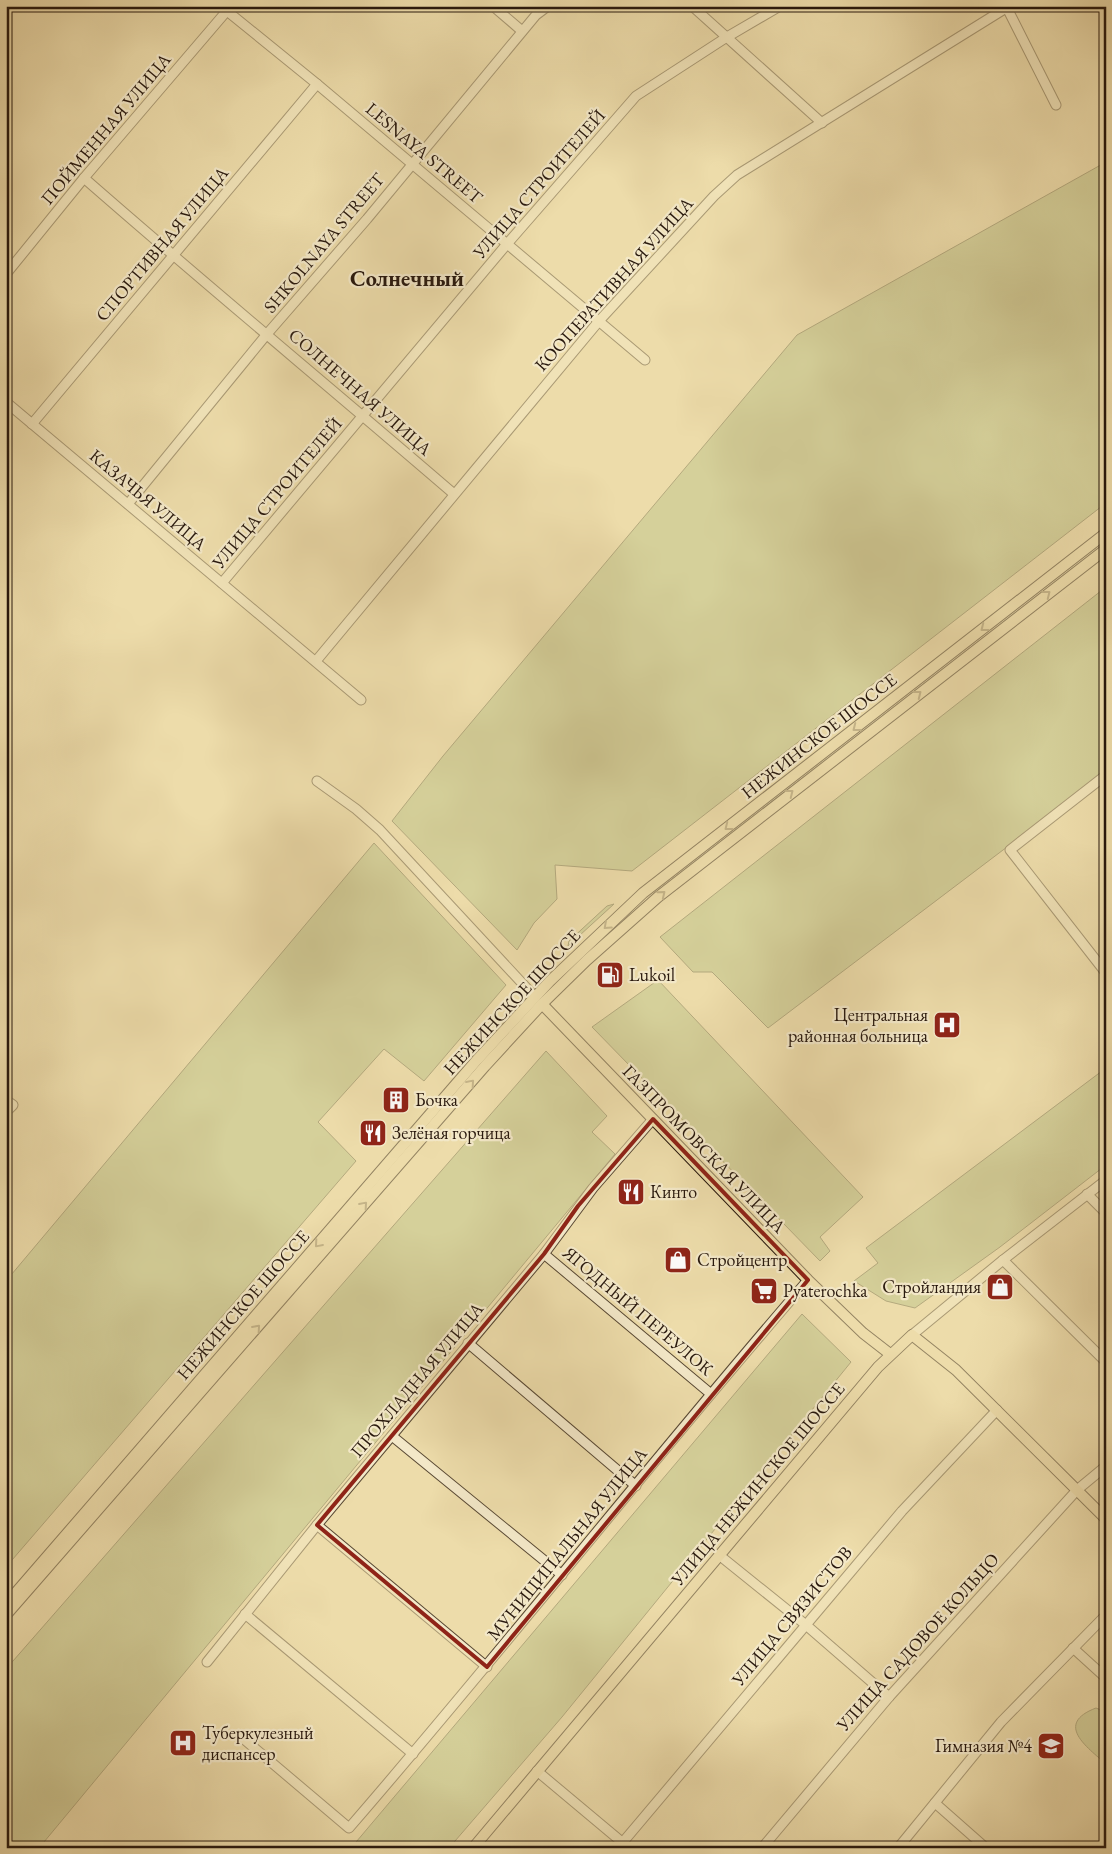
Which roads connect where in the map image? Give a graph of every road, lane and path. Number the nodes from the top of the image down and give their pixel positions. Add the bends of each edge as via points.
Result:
1 (493, 6) edge
2 (548, 6) edge
3 (692, 6) edge
4 (780, 6) edge
5 (1006, 7) edge
6 (229, 9) edge
7 (522, 31) junction
8 (727, 36) junction
9 (317, 84) junction
10 (1056, 104) dead end
11 (822, 123) junction
12 (412, 164) junction
13 (84, 178) junction
14 (508, 244) junction
15 (173, 256) junction
16 (6, 274) edge
17 (599, 321) junction
18 (267, 334) junction
19 (645, 360) dead end
20 (6, 402) edge
21 (362, 415) junction
22 (32, 424) junction
23 (454, 494) junction
24 (128, 504) junction
25 (1106, 533) edge
26 (1106, 548) edge
27 (222, 583) junction
28 (316, 661) junction
29 (361, 700) dead end
30 (1106, 775) edge
31 (317, 781) dead end
32 (1106, 972) edge
33 (534, 996) junction
34 (542, 1004) junction
35 (653, 1119) junction
36 (1106, 1180) edge
37 (1087, 1194) junction
38 (1106, 1213) edge
39 (544, 1254) junction
40 (1003, 1260) junction
41 (808, 1280) junction
42 (912, 1335) junction
43 (468, 1343) junction
44 (890, 1354) junction
45 (1106, 1362) edge
46 (711, 1394) junction
47 (997, 1410) junction
48 (392, 1436) junction
49 (1106, 1466) edge
50 (636, 1486) junction
51 (1077, 1490) junction
52 (1106, 1519) edge
53 (317, 1525) junction
54 (719, 1555) junction
55 (562, 1576) junction
56 (6, 1604) edge
57 (245, 1614) junction
58 (6, 1615) edge
59 (1106, 1615) edge
60 (806, 1625) junction
61 (1073, 1648) junction
62 (207, 1662) dead end
63 (487, 1667) junction
64 (1106, 1678) edge
65 (888, 1697) junction
66 (245, 1740) dead end
67 (413, 1754) junction
68 (537, 1771) junction
69 (935, 1803) junction
70 (623, 1846) edge
71 (473, 1848) edge
72 (762, 1848) edge
73 (898, 1848) edge
74 (986, 1848) edge

1 - 7 street
2 - 7 street, SHKOLNAYA STREET via 536,14
3 - 8 street
4 - 8 street, УЛИЦА СТРОИТЕЛЕЙ
5 - 10 street
5 - 11 street, КООПЕРАТИВНАЯ УЛИЦА
6 - 9 street, LESNAYA STREET
6 - 13 street, ПОЙМЕННАЯ УЛИЦА
7 - 12 street, SHKOLNAYA STREET
8 - 11 street
8 - 14 street, УЛИЦА СТРОИТЕЛЕЙ via 636,96
9 - 12 street, LESNAYA STREET
9 - 15 street, СПОРТИВНАЯ УЛИЦА
11 - 17 street, КООПЕРАТИВНАЯ УЛИЦА via 737,175
12 - 14 street, LESNAYA STREET
12 - 18 street, SHKOLNAYA STREET
13 - 15 street, СОЛНЕЧНАЯ УЛИЦА
13 - 16 street, ПОЙМЕННАЯ УЛИЦА
14 - 17 street, LESNAYA STREET
14 - 21 street, УЛИЦА СТРОИТЕЛЕЙ
15 - 18 street, СОЛНЕЧНАЯ УЛИЦА
15 - 22 street, СПОРТИВНАЯ УЛИЦА
17 - 19 street, LESNAYA STREET
17 - 23 street, КООПЕРАТИВНАЯ УЛИЦА
18 - 21 street, СОЛНЕЧНАЯ УЛИЦА
18 - 24 street, SHKOLNAYA STREET
20 - 22 street, КАЗАЧЬЯ УЛИЦА
21 - 23 street, СОЛНЕЧНАЯ УЛИЦА
21 - 27 street, УЛИЦА СТРОИТЕЛЕЙ
22 - 24 street, КАЗАЧЬЯ УЛИЦА
23 - 28 street, КООПЕРАТИВНАЯ УЛИЦА
24 - 27 street, КАЗАЧЬЯ УЛИЦА
25 -> 33 main road, НЕЖИНСКОЕ ШОССЕ via 643,894
34 -> 26 main road, НЕЖИНСКОЕ ШОССЕ via 658,897
27 - 28 street, КАЗАЧЬЯ УЛИЦА
28 - 29 street, КАЗАЧЬЯ УЛИЦА
30 - 32 street via 1010,850
31 - 33 street via 380,830
33 -> 56 main road, НЕЖИНСКОЕ ШОССЕ
34 - 35 main road, ГАЗПРОМОВСКАЯ УЛИЦА
58 -> 34 main road, НЕЖИНСКОЕ ШОССЕ
35 - 39 street, ПРОХЛАДНАЯ УЛИЦА via 578,1206
35 - 41 main road, ГАЗПРОМОВСКАЯ УЛИЦА
36 - 37 street, УЛИЦА НЕЖИНСКОЕ ШОССЕ
37 - 38 street
37 - 40 street, УЛИЦА НЕЖИНСКОЕ ШОССЕ
39 - 43 street, ПРОХЛАДНАЯ УЛИЦА
39 - 46 street, ЯГОДНЫЙ ПЕРЕУЛОК
40 - 42 street, УЛИЦА НЕЖИНСКОЕ ШОССЕ
40 - 45 street
41 - 44 main road, ГАЗПРОМОВСКАЯ УЛИЦА via 856,1327
41 - 46 street, МУНИЦИПАЛЬНАЯ УЛИЦА
42 - 44 main road, УЛИЦА НЕЖИНСКОЕ ШОССЕ
42 - 47 main road via 943,1358
43 - 48 street, ПРОХЛАДНАЯ УЛИЦА
43 - 50 street
44 - 54 main road, УЛИЦА НЕЖИНСКОЕ ШОССЕ
46 - 50 street, МУНИЦИПАЛЬНАЯ УЛИЦА
47 - 51 main road
47 - 60 street, УЛИЦА СВЯЗИСТОВ via 902,1511
48 - 53 street, ПРОХЛАДНАЯ УЛИЦА
48 - 55 street
49 - 51 street, УЛИЦА САДОВОЕ КОЛЬЦО
50 - 55 street, МУНИЦИПАЛЬНАЯ УЛИЦА
51 - 52 main road
51 - 65 street, УЛИЦА САДОВОЕ КОЛЬЦО
53 - 57 street, ПРОХЛАДНАЯ УЛИЦА
53 - 63 street
54 - 60 street
54 - 68 main road, УЛИЦА НЕЖИНСКОЕ ШОССЕ
55 - 63 street, МУНИЦИПАЛЬНАЯ УЛИЦА
57 - 62 street, ПРОХЛАДНАЯ УЛИЦА
57 - 67 street
59 - 61 street
60 - 65 street
60 - 70 street, УЛИЦА СВЯЗИСТОВ
61 - 64 street
61 - 69 street via 1001,1722
63 - 67 street, МУНИЦИПАЛЬНАЯ УЛИЦА
65 - 72 street, УЛИЦА САДОВОЕ КОЛЬЦО
66 - 67 street, МУНИЦИПАЛЬНАЯ УЛИЦА via 349,1828
68 - 70 street
68 - 71 main road, УЛИЦА НЕЖИНСКОЕ ШОССЕ
69 - 73 street
69 - 74 street

